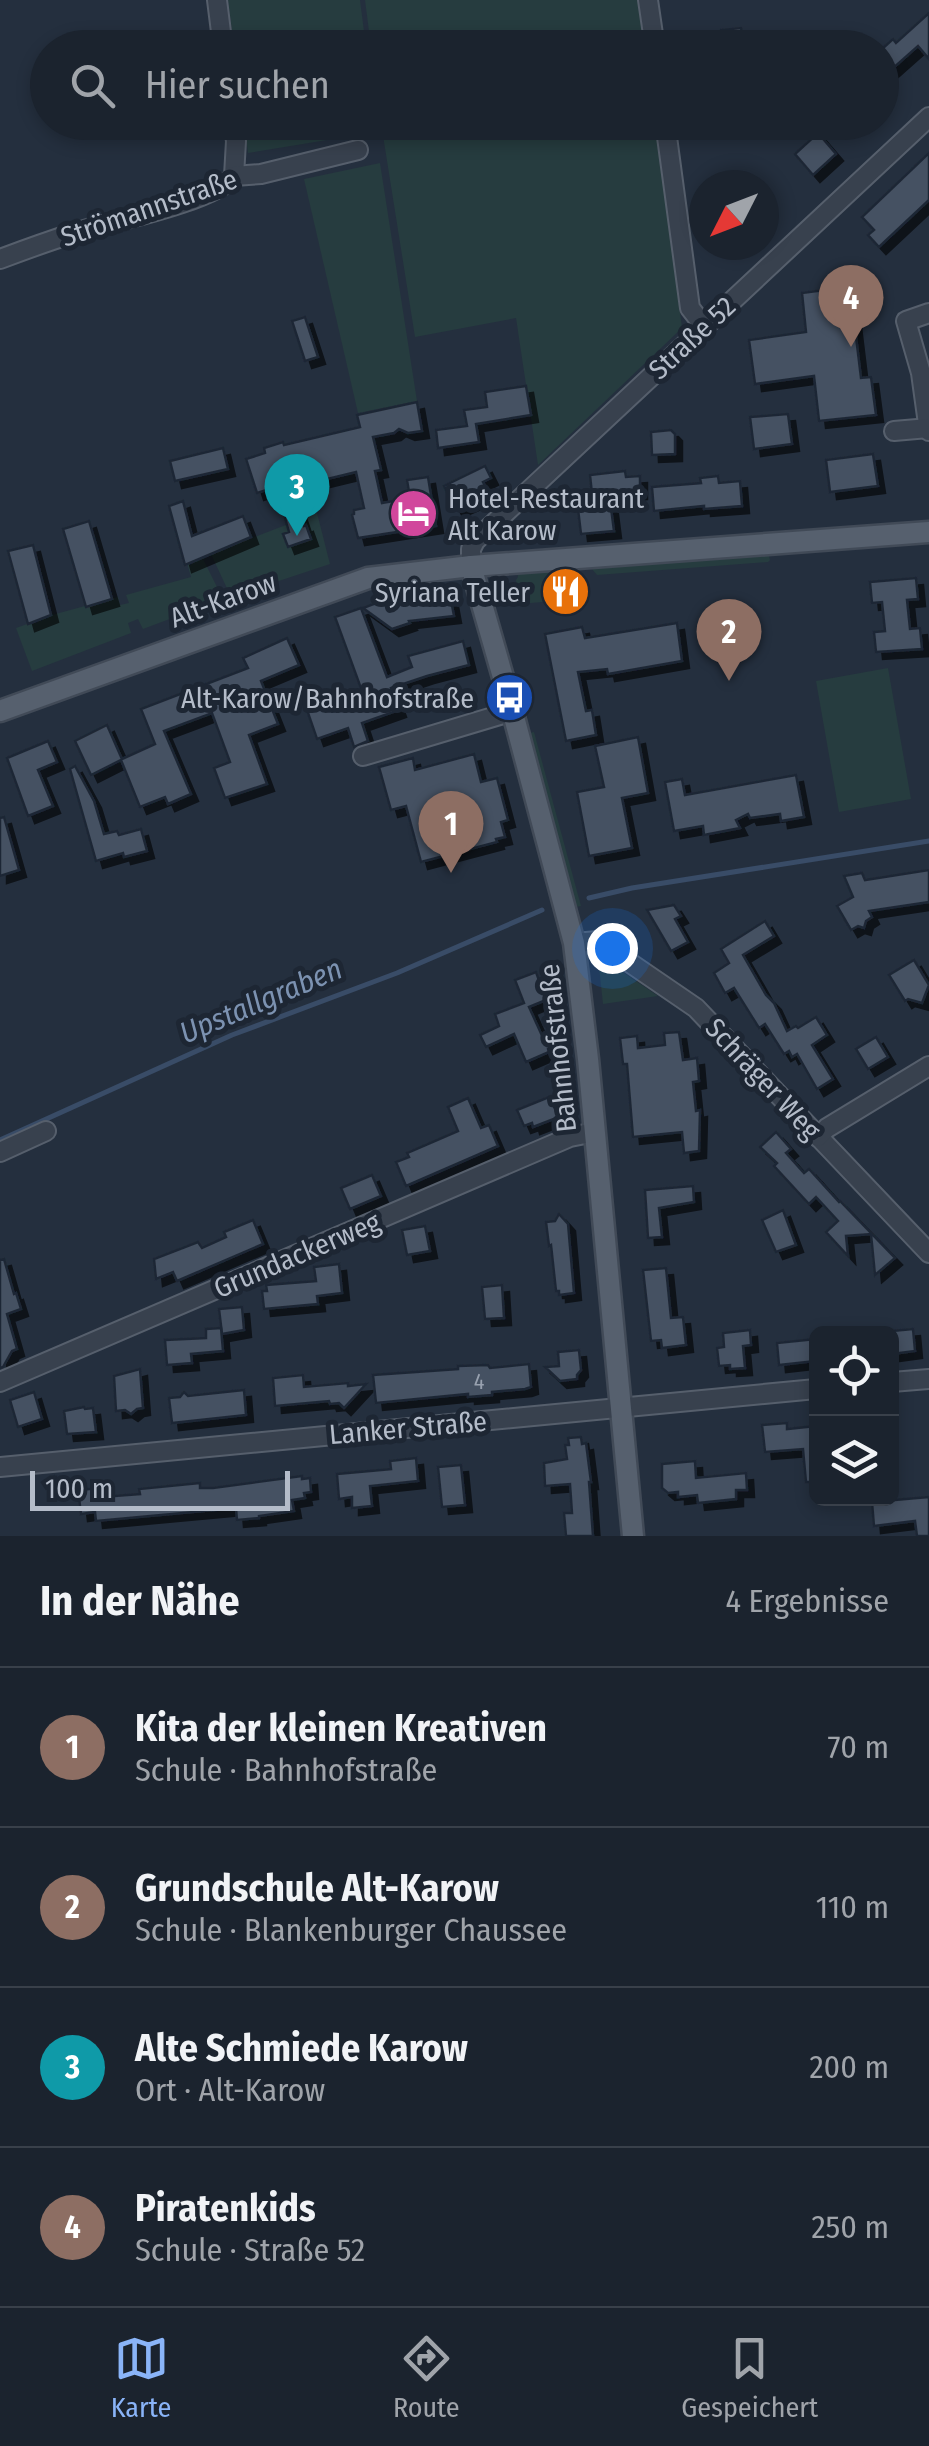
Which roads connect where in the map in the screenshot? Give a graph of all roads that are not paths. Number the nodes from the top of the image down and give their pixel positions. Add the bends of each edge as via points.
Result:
1 (217, 0) edge
2 (648, 0) edge
3 (221, 30) edge
4 (652, 30) edge
5 (929, 117) edge
6 (235, 140) edge
7 (667, 140) edge
8 (358, 150) dead end
9 (234, 176) junction
10 (0, 259) edge
11 (929, 313) edge
12 (704, 326) junction
13 (929, 429) edge
14 (894, 432) dead end
15 (929, 532) edge
16 (471, 566) junction
17 (0, 711) edge
18 (512, 711) junction
19 (362, 756) dead end
20 (574, 943) junction
21 (929, 1066) edge
22 (46, 1131) dead end
23 (595, 1132) junction
24 (818, 1137) junction
25 (0, 1152) edge
26 (929, 1254) edge
27 (929, 1379) edge
28 (899, 1381) edge
29 (0, 1382) edge
30 (809, 1391) edge
31 (621, 1408) junction
32 (0, 1467) edge
33 (633, 1536) edge

1 - 3 street
2 - 4 street
5 - 12 street, Straße 52
6 - 9 street
7 - 12 street via 690,308
8 - 9 street, Strömannstraße
9 - 10 street, Strömannstraße via 188,200
11 - 13 street via 906,321
12 - 16 street, Straße 52 via 475,541
13 - 14 street
15 - 16 main road, Alt-Karow
16 - 17 main road, Alt-Karow via 368,578
16 - 18 main road, Bahnhofstraße
18 - 19 street
18 - 20 main road, Bahnhofstraße
20 - 23 main road, Bahnhofstraße
20 - 24 street, Schräger Weg via 598,941 696,1008
21 - 24 street
22 - 25 street
23 - 29 street, Grundackerweg via 570,1137
23 - 31 main road, Bahnhofstraße
24 - 26 street, Schräger Weg
27 - 28 street
30 - 31 street, Lanker Straße
31 - 32 street, Lanker Straße
31 - 33 main road, Bahnhofstraße

